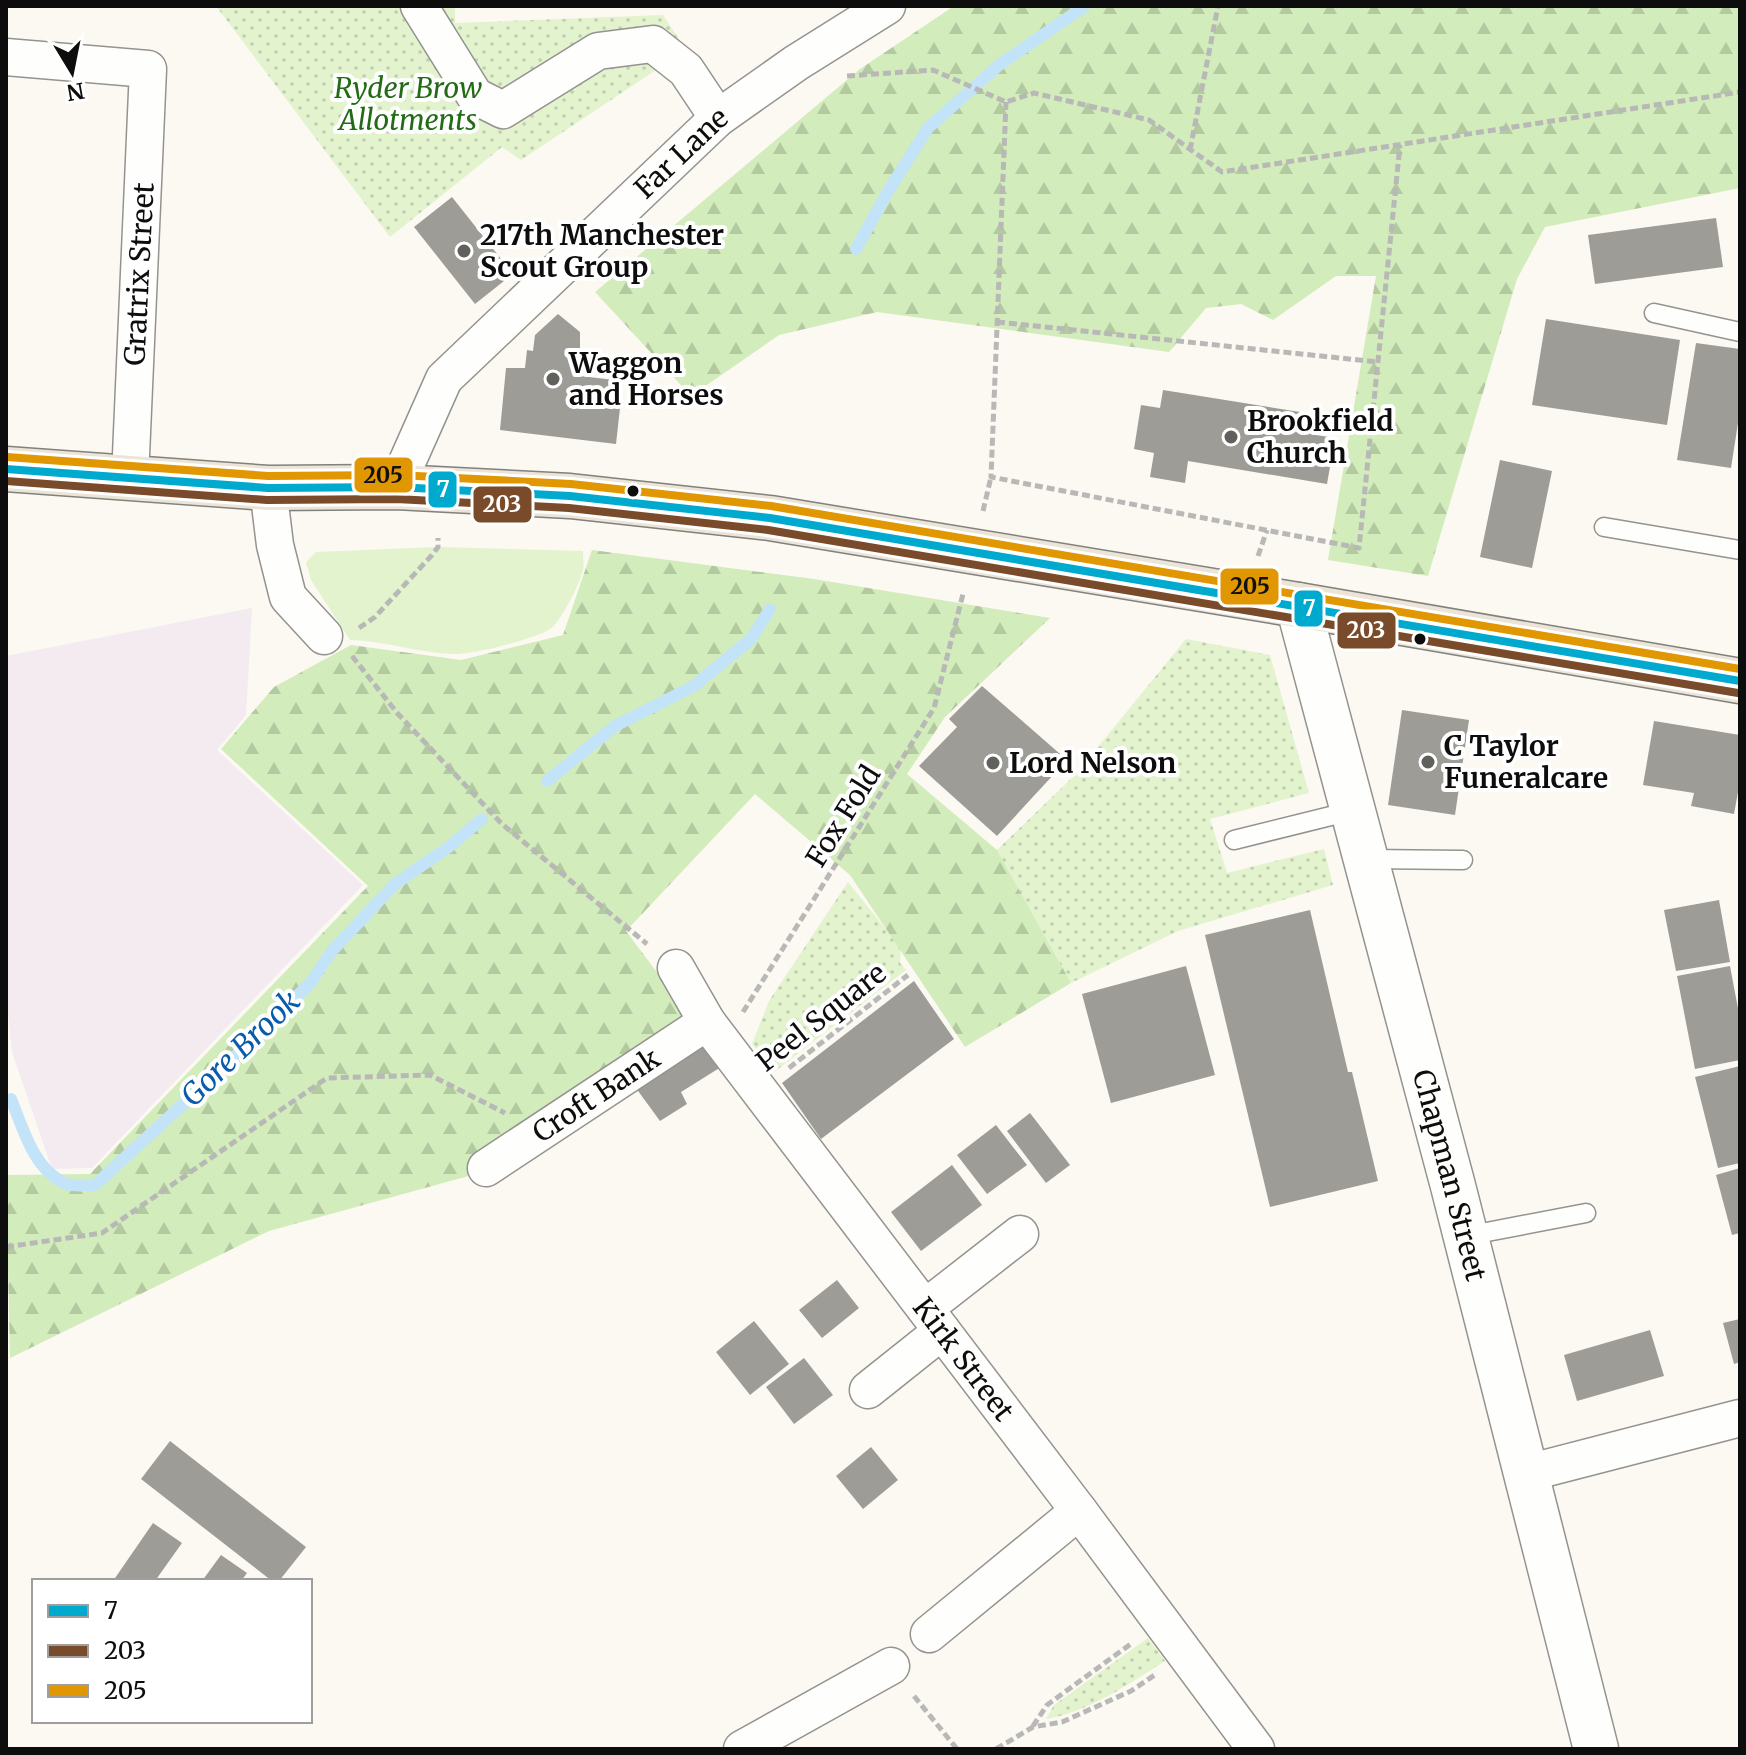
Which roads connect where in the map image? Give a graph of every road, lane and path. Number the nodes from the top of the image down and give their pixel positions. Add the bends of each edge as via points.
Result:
1 (419, 6) edge
2 (887, 6) edge
3 (1218, 6) edge
4 (6, 57) edge
5 (933, 70) dead end
6 (1740, 92) edge
7 (1006, 102) junction
8 (718, 118) junction
9 (1400, 145) junction
10 (1190, 150) junction
11 (1654, 313) dead end
12 (997, 322) junction
13 (1740, 332) edge
14 (1378, 362) junction
15 (6, 469) edge
16 (991, 477) junction
17 (130, 478) junction
18 (396, 487) junction
19 (268, 488) junction
20 (982, 516) dead end
21 (1604, 527) dead end
22 (1267, 530) junction
23 (438, 538) dead end
24 (1740, 550) edge
25 (1256, 563) dead end
26 (963, 594) dead end
27 (1298, 605) junction
28 (343, 638) junction
29 (1740, 681) edge
30 (1351, 811) junction
31 (1234, 840) dead end
32 (1364, 859) junction
33 (1463, 860) dead end
34 (676, 968) joint
35 (908, 975) dead end
36 (715, 1033) junction
37 (760, 1091) junction
38 (542, 1131) junction
39 (486, 1168) dead end
40 (1586, 1213) dead end
41 (1020, 1234) dead end
42 (1466, 1236) junction
43 (6, 1247) edge
44 (933, 1320) junction
45 (868, 1390) dead end
46 (1740, 1418) edge
47 (1527, 1473) junction
48 (1079, 1511) junction
49 (1161, 1621) junction
50 (929, 1634) dead end
51 (1186, 1654) junction
52 (891, 1666) joint
53 (1033, 1727) junction
54 (1254, 1748) edge
55 (742, 1749) edge
56 (957, 1749) edge
57 (996, 1749) edge
58 (1596, 1749) edge

1 - 8 street via 475,96 503,110 598,51 653,44 686,70
2 - 8 street, Far Lane
3 - 10 path
4 - 17 street, Gratrix Street via 148,69
5 - 7 path
6 - 9 path
7 - 10 path via 1034,93 1149,120
7 - 12 path
8 - 18 street, Far Lane via 444,379
9 - 10 path via 1222,172
9 - 14 path
11 - 13 lane
12 - 14 path
12 - 16 path
14 - 22 path via 1359,548
15 - 17 highway
16 - 20 path
16 - 22 path
17 - 19 highway
18 - 19 highway
18 - 27 highway via 570,496 770,518
19 - 28 street via 288,597
21 - 24 lane
22 - 25 path
23 - 28 path via 432,555 375,617
26 - 36 path, Fox Fold via 934,708
27 - 29 highway
27 - 30 street, Chapman Street
28 - 34 path via 398,714 502,824
30 - 31 lane
30 - 32 street, Chapman Street
32 - 33 lane
32 - 42 street, Chapman Street
34 - 36 street, Kirk Street
35 - 37 path, Peel Square
36 - 37 street, Kirk Street
36 - 38 street, Croft Bank
37 - 44 street, Kirk Street
38 - 39 street, Croft Bank
38 - 43 path via 430,1075 327,1078 102,1233
40 - 42 lane
41 - 44 street
42 - 47 street, Chapman Street
44 - 45 street
44 - 48 street, Kirk Street
46 - 47 street
47 - 58 street, Chapman Street
48 - 49 street, Kirk Street
48 - 50 street
49 - 51 street, Kirk Street
49 - 53 path via 1047,1705
51 - 53 path via 1131,1691 1062,1722
51 - 54 street, Kirk Street
52 - 55 street
52 - 56 path
53 - 57 path

